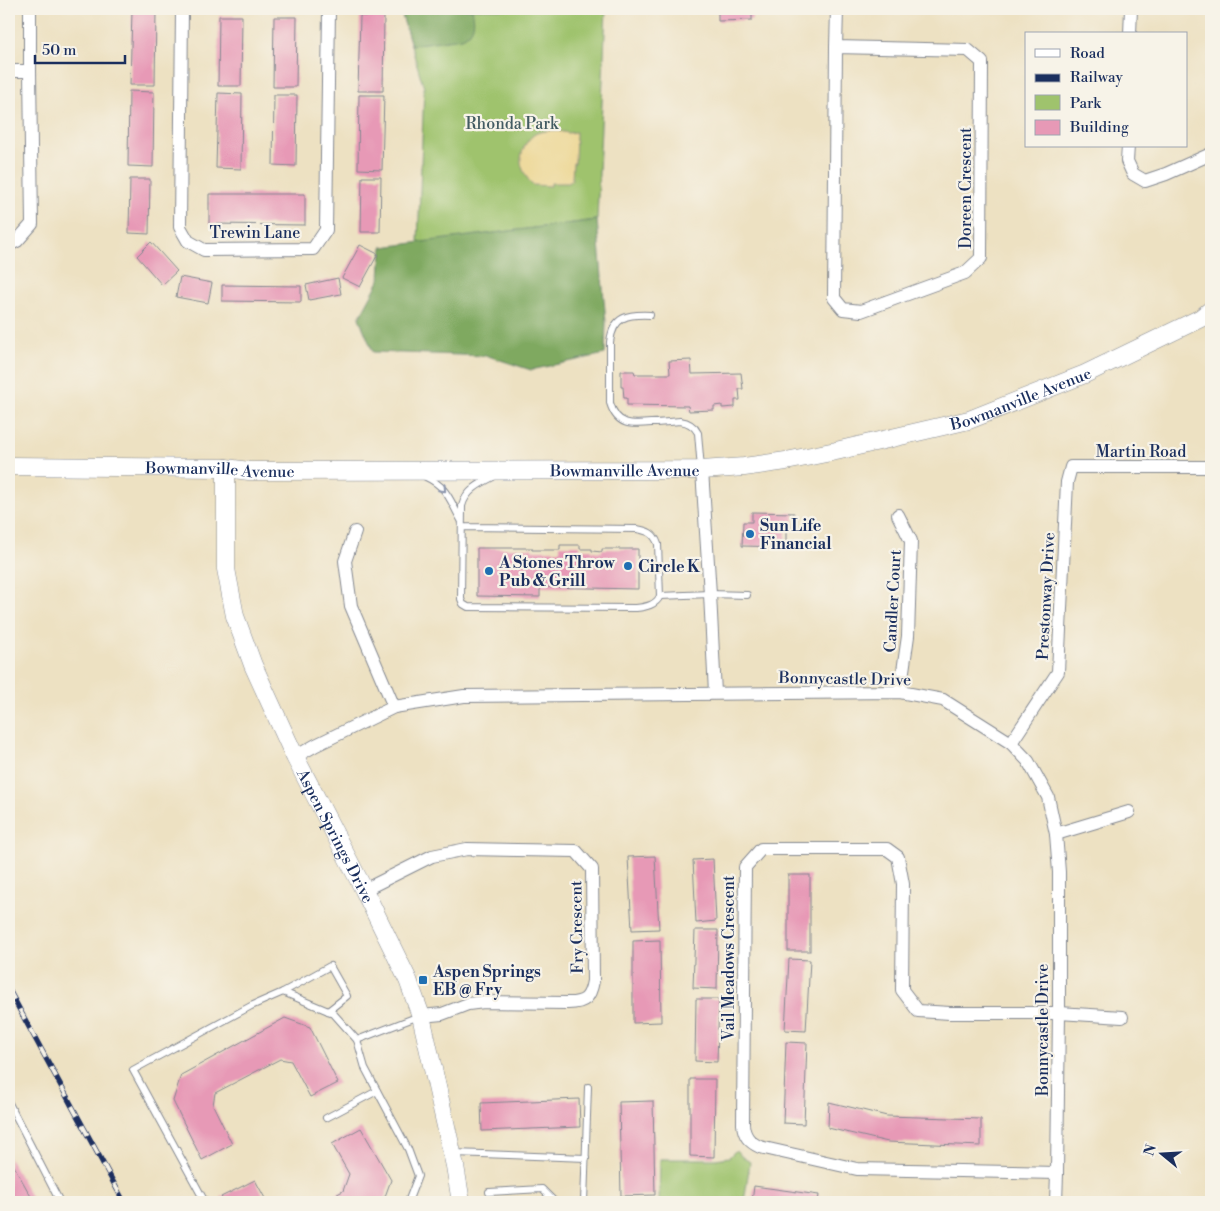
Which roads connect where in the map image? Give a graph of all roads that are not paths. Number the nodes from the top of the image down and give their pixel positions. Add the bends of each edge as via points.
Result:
1 (30, 9) edge
2 (182, 9) edge
3 (329, 9) edge
4 (837, 9) edge
5 (1131, 9) edge
6 (1130, 32) edge
7 (836, 47) junction
8 (9, 71) edge
9 (30, 71) junction
10 (1128, 148) edge
11 (1211, 154) edge
12 (9, 245) edge
13 (1211, 310) edge
14 (650, 315) dead end
15 (9, 466) edge
16 (1071, 467) joint
17 (1211, 467) edge
18 (226, 468) junction
19 (702, 470) junction
20 (411, 471) junction
21 (505, 471) junction
22 (898, 515) dead end
23 (462, 524) junction
24 (355, 532) dead end
25 (710, 594) junction
26 (747, 595) dead end
27 (660, 596) junction
28 (900, 692) junction
29 (715, 693) junction
30 (394, 707) junction
31 (1011, 743) junction
32 (295, 757) junction
33 (1129, 812) dead end
34 (1056, 834) junction
35 (364, 890) junction
36 (283, 992) junction
37 (328, 1011) junction
38 (1059, 1013) junction
39 (420, 1016) junction
40 (1122, 1017) dead end
41 (358, 1040) junction
42 (588, 1087) dead end
43 (377, 1092) junction
44 (9, 1103) edge
45 (326, 1118) dead end
46 (452, 1153) junction
47 (586, 1158) junction
48 (1057, 1173) junction
49 (489, 1192) dead end
50 (60, 1202) edge
51 (205, 1202) edge
52 (408, 1202) edge
53 (461, 1202) edge
54 (555, 1202) edge
55 (584, 1202) edge
56 (1056, 1202) edge

1 - 9 street
2 - 3 street, Trewin Lane via 180,227 188,241 204,250 313,249 326,230
4 - 7 street, Doreen Crescent
5 - 6 street
7 - 7 street, Doreen Crescent via 834,298 843,309 861,311 965,273 981,258 982,62 968,50
8 - 9 street
9 - 12 street via 32,224 18,241
10 - 11 street via 1127,161 1133,174 1144,181
13 - 19 main road, Bowmanville Avenue via 1085,374 969,420 786,461
14 - 19 lane via 636,314 621,319 611,333 612,412 618,419 635,425 680,421 690,424 698,433
15 - 18 main road, Bowmanville Avenue
16 - 17 street, Martin Road
16 - 31 street, Prestonway Drive via 1067,482 1058,672
18 - 20 main road, Bowmanville Avenue via 249,471
18 - 32 main road, Aspen Springs Drive via 226,569 235,616 253,665
19 - 21 main road, Bowmanville Avenue
19 - 25 street
20 - 21 main road, Bowmanville Avenue
20 -> 23 lane via 444,488
21 - 23 lane via 486,480 466,496 462,506
22 - 28 street, Candler Court via 911,541 908,636
23 - 27 lane via 645,530 656,538 658,544
23 - 27 lane via 461,599 468,607 636,608 656,602
24 - 30 street via 345,562 351,606
25 - 26 lane
25 - 27 lane
25 - 29 street
28 - 29 street, Bonnycastle Drive
28 - 31 street, Bonnycastle Drive via 943,700
29 - 30 street, Bonnycastle Drive via 464,696
30 - 32 street, Bonnycastle Drive
31 - 34 street, Bonnycastle Drive via 1028,761 1048,797
32 - 35 main road, Aspen Springs Drive
33 - 34 street
34 - 38 street, Bonnycastle Drive
35 - 39 main road, Aspen Springs Drive via 408,980
35 - 39 street, Fry Crescent via 432,856 467,849 576,851 592,869 593,981 588,997 577,1003 484,1002 442,1014
36 - 37 lane
36 - 37 lane via 330,966 347,996
36 - 51 lane via 133,1070
37 - 41 lane via 334,1013
38 - 40 street
38 - 48 street, Bonnycastle Drive
38 - 48 street, Vail Meadows Crescent via 918,1011 902,990 903,884 898,857 887,849 761,850 745,867 743,1124 753,1144 857,1169
39 - 41 lane
39 - 46 main road, Aspen Springs Drive
41 - 43 lane via 365,1068
42 - 47 lane
43 - 45 lane
43 - 52 lane via 408,1149 418,1176
44 - 50 lane
46 - 47 lane
46 - 53 main road, Aspen Springs Drive
47 - 55 lane
48 - 56 street, Bonnycastle Drive
49 - 54 lane via 542,1189

